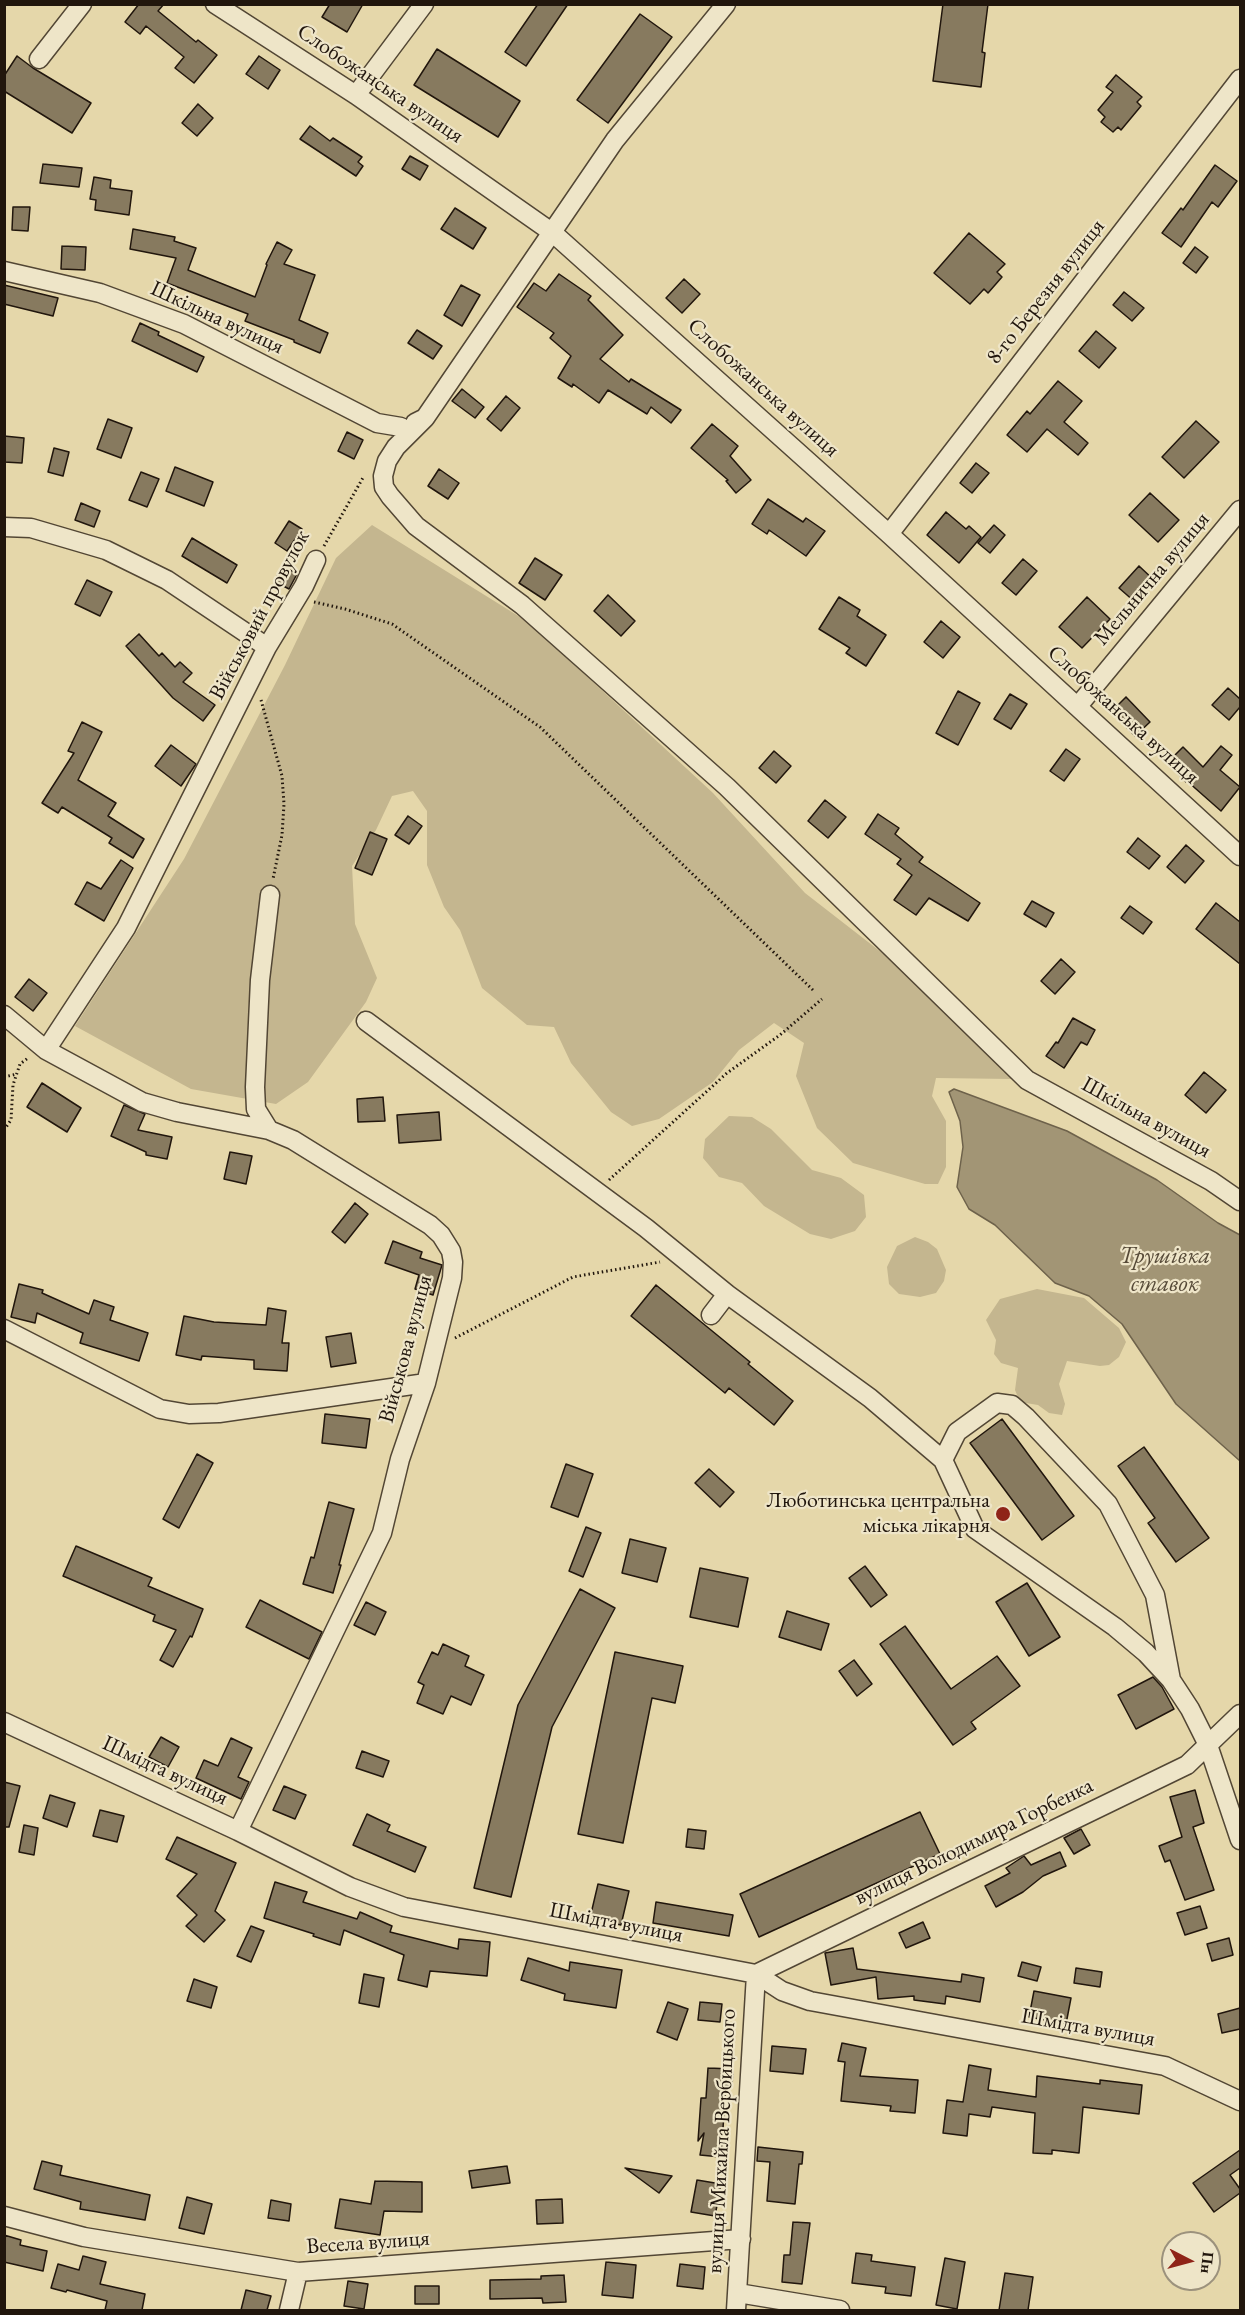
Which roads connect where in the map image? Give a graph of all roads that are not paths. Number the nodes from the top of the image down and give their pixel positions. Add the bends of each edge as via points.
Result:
1 (82, 4) edge
2 (215, 4) edge
3 (424, 4) edge
4 (726, 4) edge
5 (39, 59) dead end
6 (1240, 79) edge
7 (356, 95) junction
8 (553, 233) junction
9 (4, 271) edge
10 (425, 418) junction
11 (401, 428) junction
12 (375, 456) road end
13 (1240, 510) edge
14 (4, 526) edge
15 (889, 534) junction
16 (316, 560) road end
17 (267, 647) junction
18 (1078, 706) junction
19 (1240, 855) edge
20 (270, 895) road end
21 (4, 1015) edge
22 (366, 1021) dead end
23 (46, 1050) junction
24 (269, 1130) junction
25 (1240, 1201) edge
26 (727, 1294) junction
27 (711, 1315) dead end
28 (4, 1329) edge
29 (426, 1383) junction
30 (943, 1460) junction
31 (1171, 1680) junction
32 (1240, 1714) edge
33 (4, 1722) edge
34 (1208, 1746) junction
35 (238, 1831) junction
36 (1240, 1840) edge
37 (756, 1974) junction
38 (1240, 2101) edge
39 (4, 2216) edge
40 (741, 2239) junction
41 (298, 2272) junction
42 (737, 2302) edge
43 (289, 2310) edge
44 (840, 2310) edge

1 - 5 street
2 - 7 street, Слобожанська вулиця
3 - 7 street
4 - 8 street via 615,140
6 - 15 street, 8-го Березня вулиця
7 - 8 street, Слобожанська вулиця
8 - 10 street
8 - 15 street, Слобожанська вулиця
9 - 11 street, Шкільна вулиця via 100,293 184,324 377,423
10 - 11 street
10 - 25 street, Шкільна вулиця via 396,447 383,476 384,487 416,526 522,605 727,787 1027,1080 1211,1181
11 - 12 street
13 - 18 street, Мельнична вулиця
14 - 17 street via 31,528 106,550 167,580
15 - 18 street, Слобожанська вулиця
16 - 17 street, Військовий провулок
17 - 23 street, Військовий провулок via 126,928
18 - 19 street, Слобожанська вулиця
20 - 24 street via 260,981 255,1087 256,1109
21 - 23 street, Військова вулиця
22 - 26 street via 596,1191
23 - 24 street, Військова вулиця via 142,1102
24 - 29 street, Військова вулиця via 313,1152 430,1225 451,1251 452,1278
26 - 27 street
26 - 30 street via 870,1398
28 - 29 street via 160,1409 189,1414
29 - 35 street, Військова вулиця via 400,1459 382,1533
30 - 31 street via 975,1529 1115,1627
30 - 31 street via 957,1432 997,1403 1012,1405 1026,1417 1108,1504 1155,1595
31 - 34 street
32 - 34 street, вулиця Володимира Горбенка
33 - 35 street, Шмідта вулиця
34 - 36 street
34 - 37 street, вулиця Володимира Горбенка via 1187,1765
35 - 37 street, Шмідта вулиця via 350,1887 404,1907
37 - 38 street, Шмідта вулиця via 782,1991 810,2001 1165,2066
37 - 40 street, вулиця Михайла Вербицького
39 - 41 street, Весела вулиця via 84,2237
40 - 41 street, Весела вулиця
40 - 42 street, вулиця Михайла Вербицького
41 - 43 street
42 - 44 street

